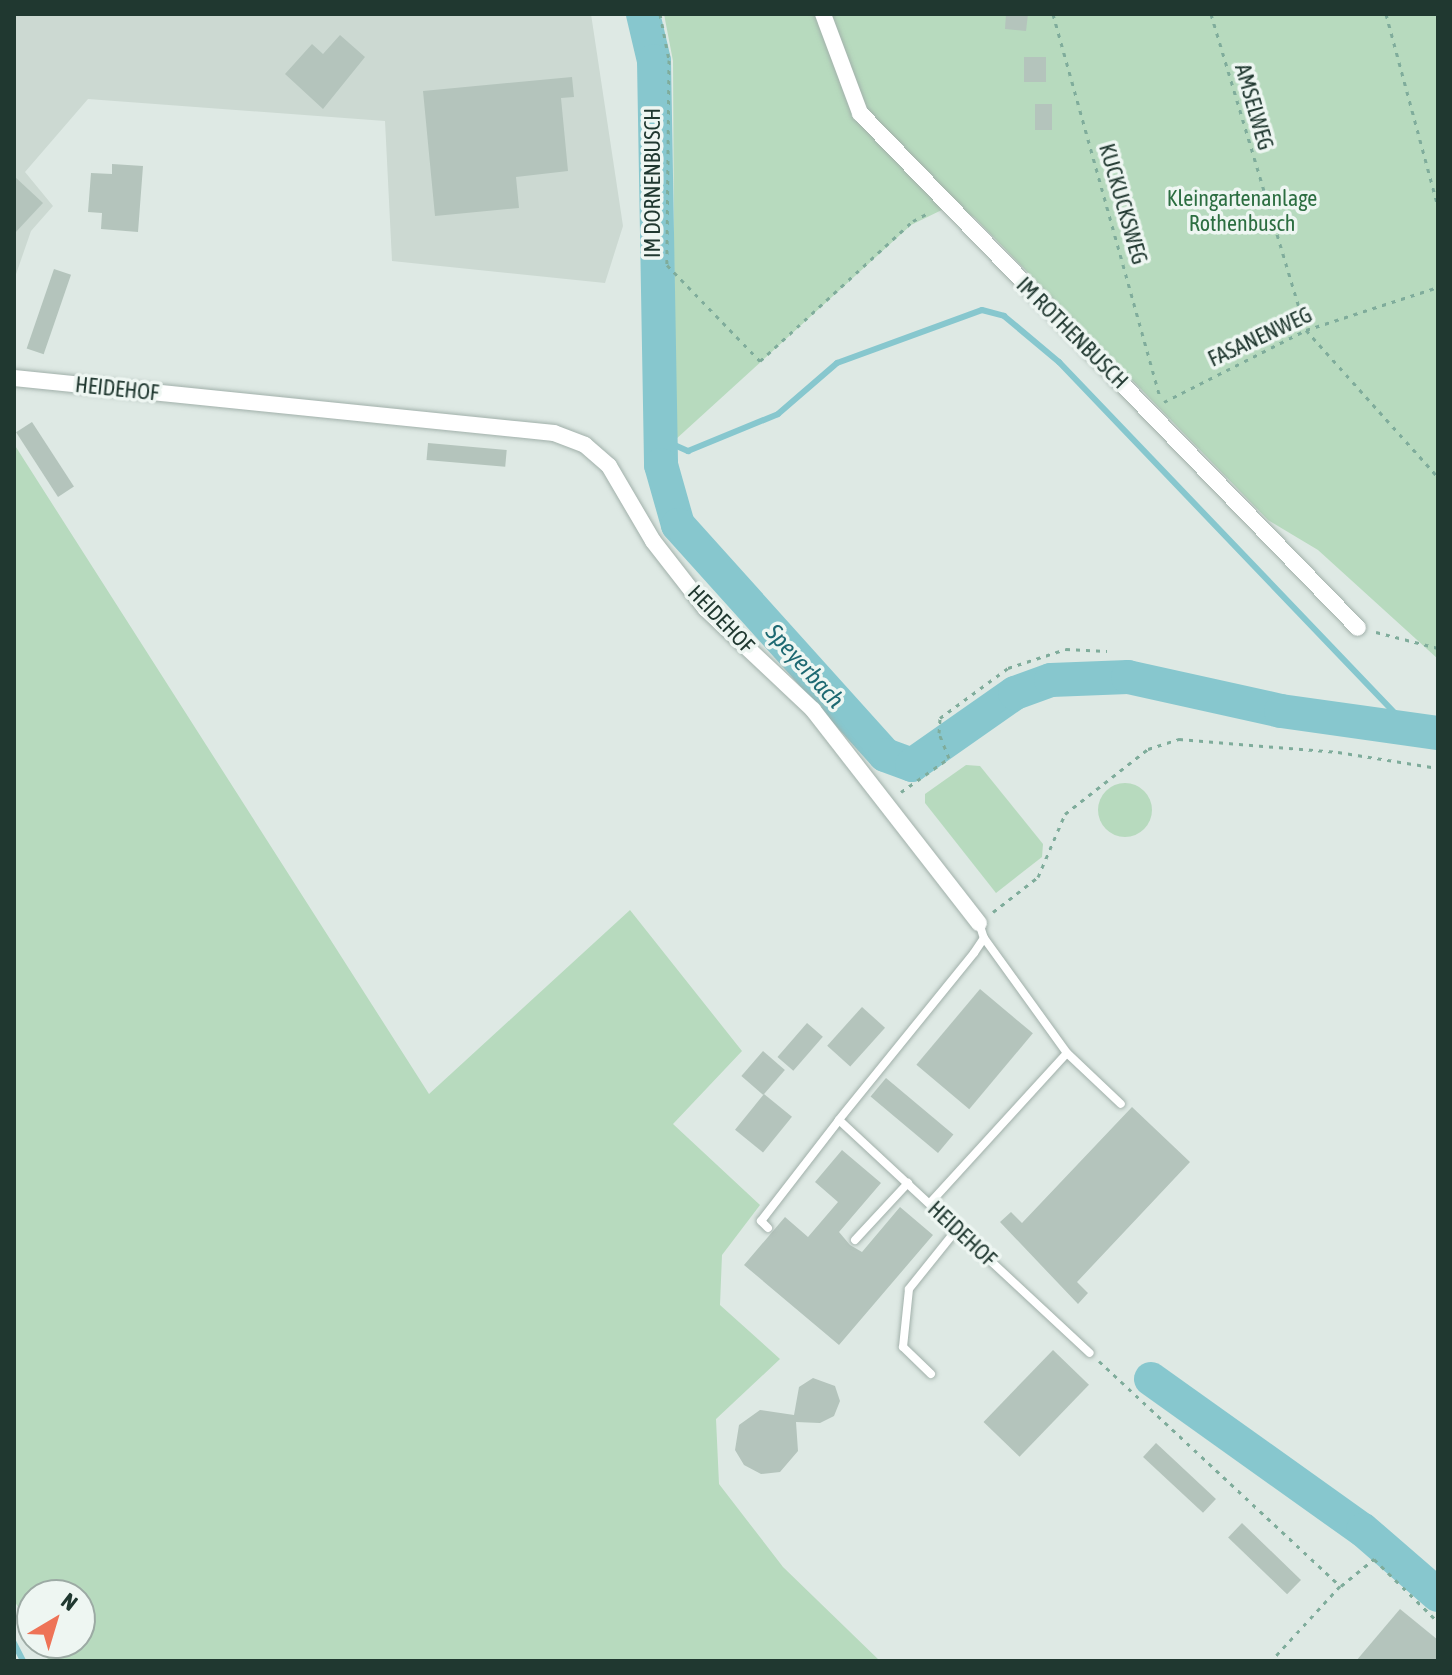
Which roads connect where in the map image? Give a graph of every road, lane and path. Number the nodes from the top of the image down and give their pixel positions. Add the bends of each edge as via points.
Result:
1 (660, 14) edge
2 (823, 14) edge
3 (1053, 14) edge
4 (1211, 14) edge
5 (1386, 14) edge
6 (944, 204) junction
7 (1438, 207) edge
8 (1438, 287) edge
9 (1306, 330) junction
10 (14, 378) edge
11 (1151, 396) dead end
12 (1162, 403) junction
13 (1438, 477) edge
14 (1358, 628) joint
15 (1438, 648) edge
16 (1107, 651) dead end
17 (1438, 768) edge
18 (885, 803) junction
19 (982, 930) junction
20 (1067, 1053) junction
21 (1121, 1104) dead end
22 (839, 1120) junction
23 (908, 1183) junction
24 (930, 1203) junction
25 (768, 1228) dead end
26 (957, 1229) junction
27 (855, 1240) dead end
28 (1090, 1353) joint
29 (931, 1374) dead end
30 (1340, 1586) junction
31 (1438, 1622) edge
32 (1271, 1661) edge

1 - 6 path, IM DORNENBUSCH via 669,60 667,265 760,361 913,221
2 - 6 street, IM ROTHENBUSCH via 860,113
3 - 12 path, KUCKUCKSWEG
4 - 9 path, AMSELWEG
5 - 7 path
6 - 14 street, IM ROTHENBUSCH
8 - 9 path, FASANENWEG
9 - 12 path, FASANENWEG
9 - 13 path, AMSELWEG
10 - 18 street, HEIDEHOF via 554,433 585,445 609,466 653,541 706,609 813,710
11 - 12 path
14 - 15 path
16 - 18 path via 1066,649 1008,668 940,718 939,733 949,758
17 - 19 path via 1338,752 1179,739 1148,749 1065,814 1038,877
18 - 19 street, HEIDEHOF
19 - 20 lane
19 - 22 lane
20 - 21 lane
20 - 24 lane
22 - 23 lane, HEIDEHOF
22 - 25 lane via 761,1221
23 - 24 lane, HEIDEHOF
23 - 27 lane
24 - 26 lane, HEIDEHOF
26 - 28 lane, HEIDEHOF
26 - 29 lane via 909,1289 903,1347
28 - 30 path
30 - 31 path via 1374,1559
30 - 32 path

